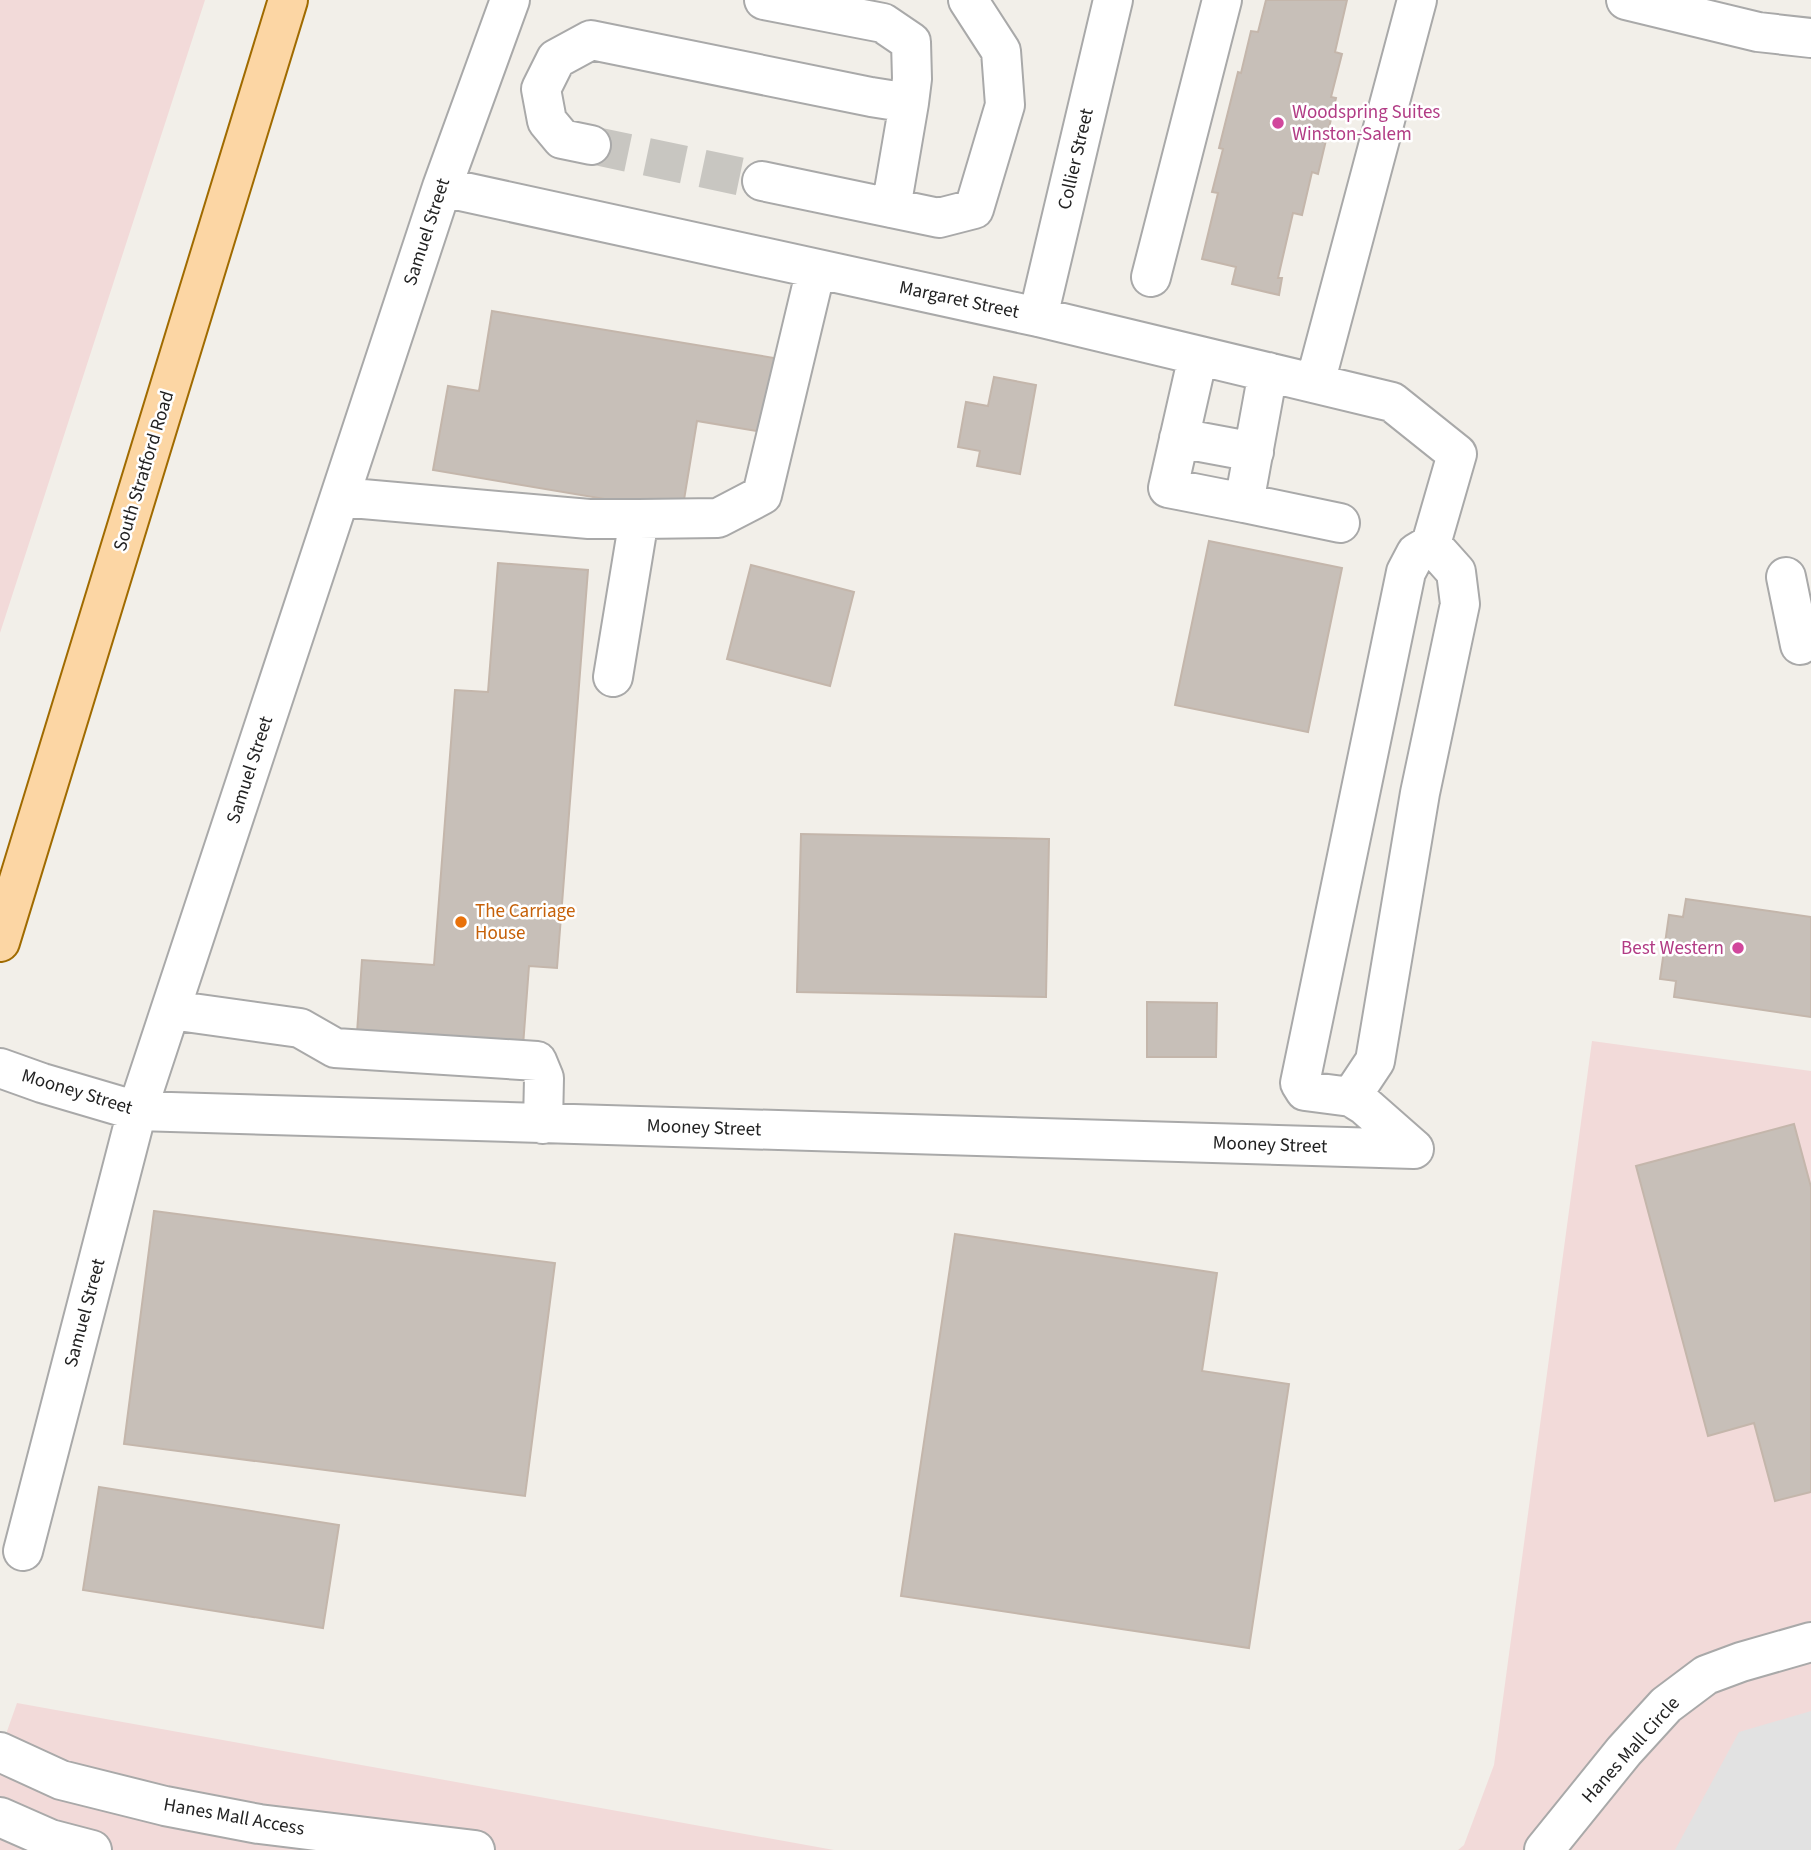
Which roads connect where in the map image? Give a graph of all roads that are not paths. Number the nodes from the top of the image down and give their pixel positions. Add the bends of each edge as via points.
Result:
1 (288, 0) edge
2 (483, 0) edge
3 (510, 0) edge
4 (968, 0) edge
5 (1113, 0) edge
6 (1222, 0) edge
7 (1417, 0) edge
8 (1626, 0) edge
9 (781, 1) edge
10 (1811, 38) edge
11 (491, 49) junction
12 (909, 103) junction
13 (591, 145) tunnel mouth
14 (762, 181) tunnel mouth
15 (442, 187) junction
16 (891, 208) junction
17 (816, 269) junction
18 (1151, 277) dead end
19 (1038, 317) junction
20 (1198, 356) junction
21 (1268, 372) junction
22 (1315, 383) junction
23 (1179, 438) junction
24 (1254, 452) junction
25 (340, 497) junction
26 (1244, 503) junction
27 (639, 519) junction
28 (1340, 523) dead end
29 (1431, 544) junction
30 (1786, 577) dead end
31 (1800, 645) dead end
32 (612, 677) dead end
33 (2, 927) edge
34 (171, 1010) junction
35 (0, 1068) edge
36 (1351, 1097) junction
37 (137, 1111) junction
38 (543, 1124) junction
39 (23, 1551) dead end
40 (1811, 1642) edge
41 (0, 1752) edge
42 (0, 1817) edge
43 (259, 1824) junction
44 (92, 1850) edge
45 (338, 1850) edge
46 (475, 1850) edge
47 (1544, 1850) edge

1 - 33 main road, South Stratford Road
2 - 11 street
3 - 11 street, Samuel Street
4 - 16 street via 1001,51 1005,105 974,209 939,218
5 - 19 street, Collier Street
6 - 18 street
7 - 22 street
8 - 10 street via 1758,32
9 - 12 street via 883,23 911,42
11 - 15 street, Samuel Street
12 - 13 street via 591,40 556,59 541,89 547,121 562,139
12 - 16 street
14 - 16 street
15 - 17 street, Margaret Street
15 - 25 street, Samuel Street
17 - 19 street, Margaret Street
17 - 27 street via 762,495 718,519
19 - 20 street, Margaret Street
20 - 21 street, Margaret Street
20 - 23 street
21 - 22 street, Margaret Street
21 - 24 street
22 - 29 street, Margaret Street via 1392,402 1457,454
23 - 24 street
23 - 26 street via 1168,488
24 - 26 street
25 - 27 street via 589,519
25 - 34 street, Samuel Street
26 - 28 street
27 - 32 street
29 - 36 street via 1456,572 1460,604 1420,793 1375,1061
29 - 36 street via 1416,553 1406,572 1300,1083 1305,1091
30 - 31 street
34 - 37 street, Samuel Street
34 - 38 street via 300,1028 335,1048 537,1061 544,1078
35 - 37 street, Mooney Street
36 - 38 street, Mooney Street via 1414,1149
37 - 38 street, Mooney Street
37 - 39 street, Samuel Street
40 - 47 street, Hanes Mall Circle via 1706,1675 1666,1705
41 - 43 street, Hanes Mall Access via 61,1780
42 - 44 street via 50,1839
43 - 45 street
43 - 46 street, Hanes Mall Access

